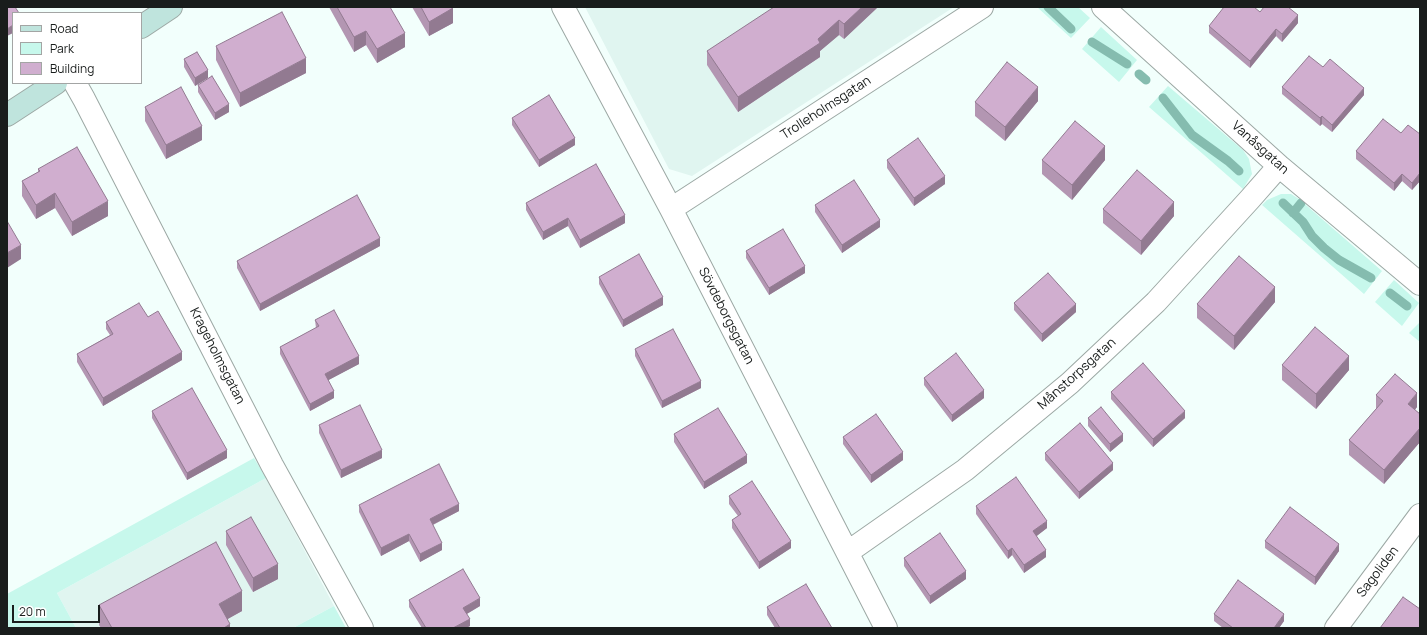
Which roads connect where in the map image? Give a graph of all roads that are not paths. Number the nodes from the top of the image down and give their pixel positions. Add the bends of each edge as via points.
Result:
1 (171, 7) edge
2 (563, 7) edge
3 (982, 7) edge
4 (1103, 7) edge
5 (142, 26) edge
6 (54, 84) edge
7 (76, 84) edge
8 (7, 115) edge
9 (1279, 166) junction
10 (671, 209) junction
11 (1420, 284) edge
12 (1420, 515) edge
13 (848, 552) junction
14 (362, 628) edge
15 (886, 628) edge
16 (1336, 628) edge

1 - 5 street
2 - 10 street, Sövdeborgsgatan
3 - 10 street, Trolleholmsgatan
4 - 9 street, Vanåsgatan
6 - 8 street
7 - 14 street, Krageholmsgatan via 272,465
9 - 11 street, Vanåsgatan
9 - 13 street, Månstorpsgatan via 1156,302 1070,383 965,470
10 - 13 street, Sövdeborgsgatan
12 - 16 street, Sagoliden
13 - 15 street, Sövdeborgsgatan

